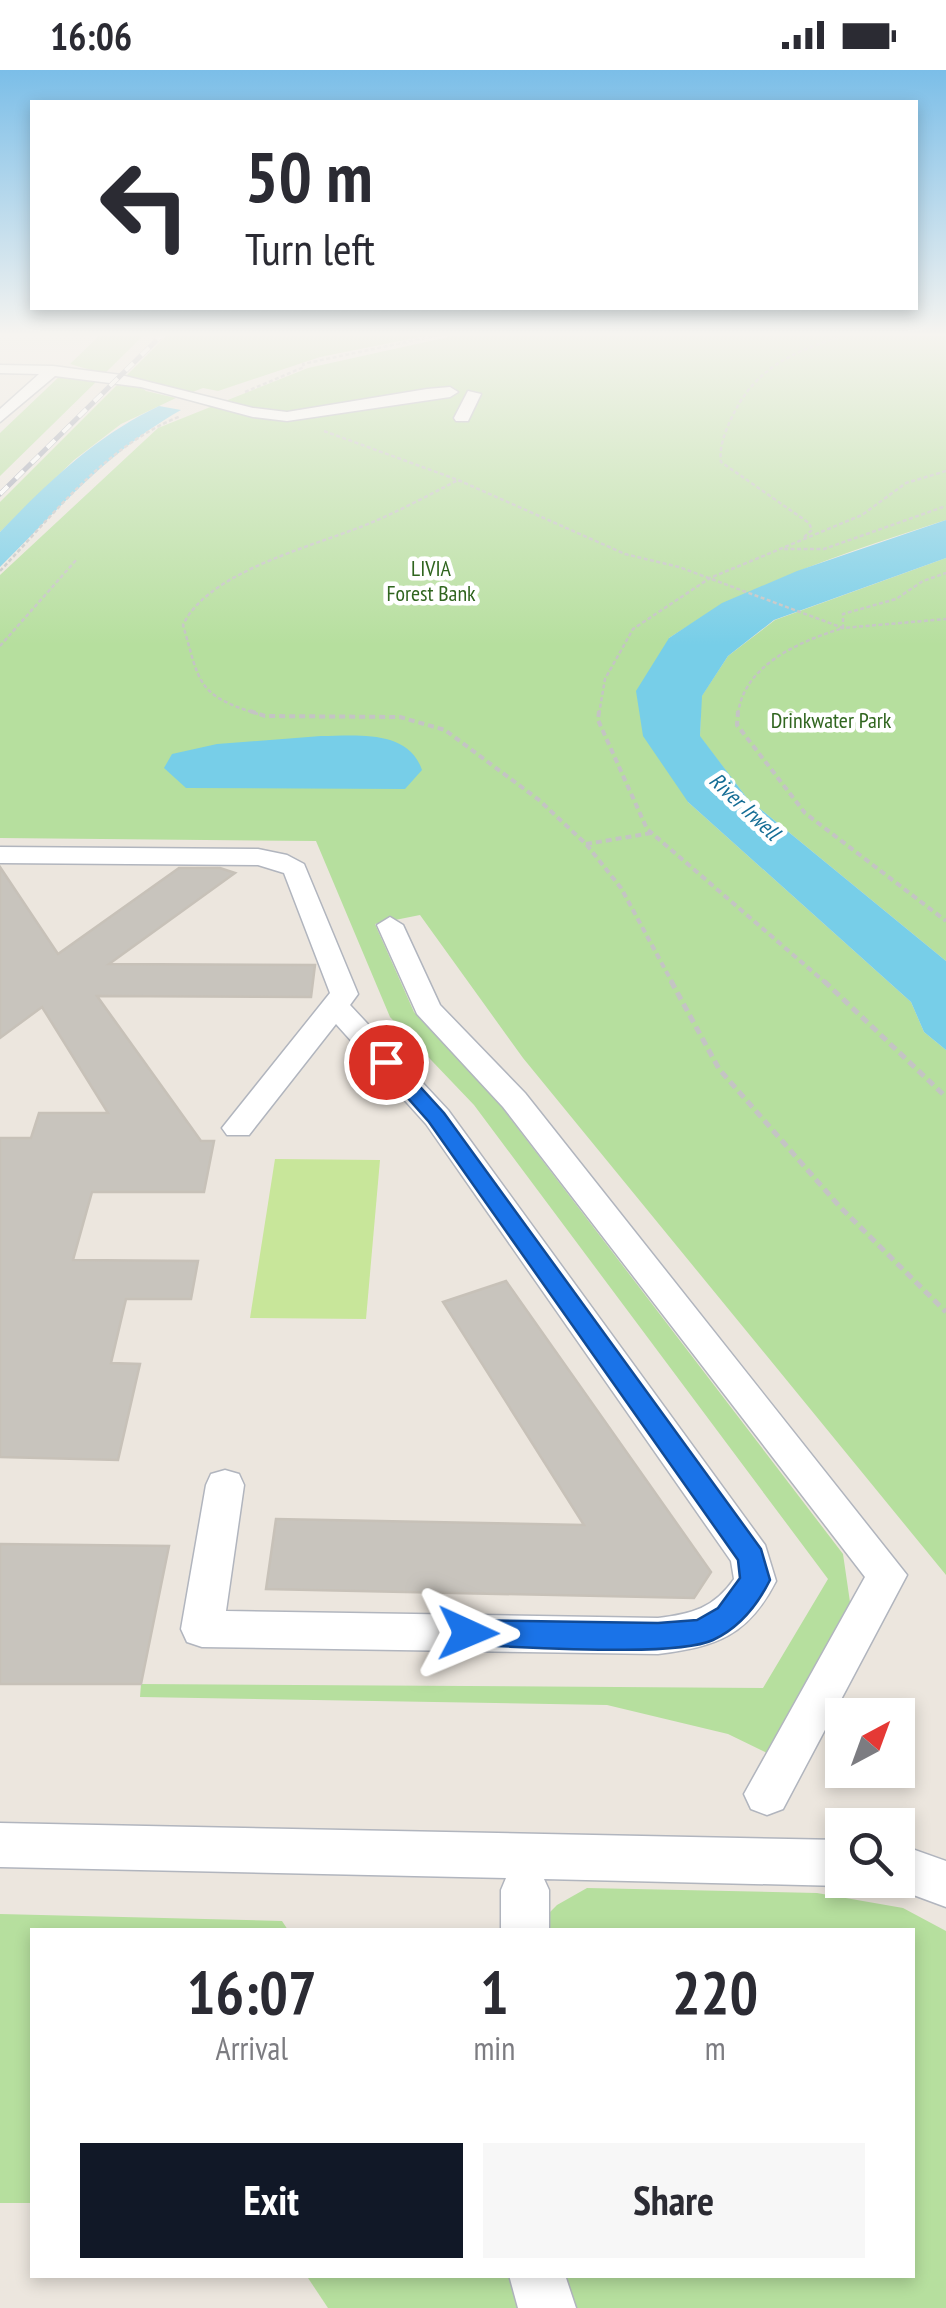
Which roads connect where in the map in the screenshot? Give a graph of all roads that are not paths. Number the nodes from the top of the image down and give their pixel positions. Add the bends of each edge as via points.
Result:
1 (0, 855) edge
2 (390, 925) dead end
3 (336, 1007) junction
4 (238, 1128) dead end
5 (225, 1485) dead end
6 (767, 1794) dead end
7 (0, 1845) edge
8 (825, 1863) edge
9 (915, 1873) edge
10 (946, 1884) edge
11 (538, 2278) edge
12 (547, 2308) edge

1 - 3 street via 278,860 295,868 302,881 344,994
2 - 6 street via 427,1008 514,1100 887,1575
3 - 4 street
3 - 5 street via 436,1118 751,1557 755,1580 728,1617 701,1632 658,1636 202,1629
7 - 8 street
9 - 10 street
11 - 12 street

